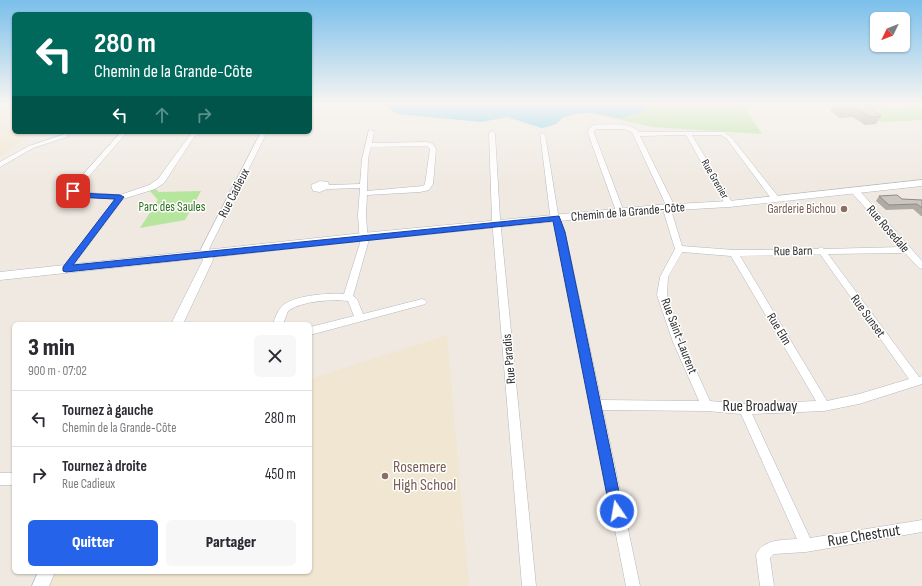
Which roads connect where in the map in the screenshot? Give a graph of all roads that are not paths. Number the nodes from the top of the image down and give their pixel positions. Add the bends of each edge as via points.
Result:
1 (591, 130) edge
2 (634, 130) edge
3 (371, 131) dead end
4 (492, 133) dead end
5 (688, 133) junction
6 (122, 134) edge
7 (196, 134) edge
8 (263, 134) edge
9 (542, 134) dead end
10 (637, 134) junction
11 (65, 136) dead end
12 (368, 145) junction
13 (0, 166) edge
14 (922, 183) edge
15 (326, 187) dead end
16 (364, 189) junction
17 (855, 191) junction
18 (120, 197) junction
19 (776, 199) junction
20 (729, 204) junction
21 (668, 207) junction
22 (620, 212) junction
23 (556, 218) junction
24 (497, 224) junction
25 (363, 237) junction
26 (679, 250) junction
27 (821, 250) junction
28 (906, 250) junction
29 (734, 252) junction
30 (206, 254) junction
31 (922, 266) edge
32 (66, 269) junction
33 (0, 276) edge
34 (348, 297) junction
35 (422, 302) dead end
36 (360, 319) junction
37 (178, 322) edge
38 (279, 322) edge
39 (312, 331) edge
40 (919, 381) edge
41 (595, 406) junction
42 (708, 406) junction
43 (824, 406) junction
44 (744, 409) junction
45 (0, 479) edge
46 (12, 479) edge
47 (922, 526) edge
48 (806, 545) junction
49 (46, 574) edge
50 (40, 586) edge
51 (529, 586) edge
52 (633, 586) edge
53 (767, 586) edge

1 - 22 street
2 - 10 street
3 - 12 street
4 - 24 street, Rue Paradis
5 - 10 street
5 - 19 street via 722,133 729,138
5 - 20 street, Rue Grenier
6 - 18 street via 73,192 78,195
7 - 18 street via 158,184
8 - 30 street, Rue Cadieux via 205,249
9 - 23 street
10 - 21 street via 669,203
11 - 13 street via 29,148
12 - 16 street
12 - 16 street via 427,144 433,149 429,185 426,188
14 - 17 main road, Chemin de la Grande-Côte
15 - 16 street
16 - 25 street
17 - 19 main road, Chemin de la Grande-Côte
17 - 28 street, Rue Rosedale
18 - 32 street
19 - 20 main road, Chemin de la Grande-Côte
20 - 21 main road, Chemin de la Grande-Côte
21 - 22 main road, Chemin de la Grande-Côte
21 - 26 street
22 - 23 main road, Chemin de la Grande-Côte
23 - 24 main road, Chemin de la Grande-Côte
23 - 41 street via 561,232
24 - 25 main road, Chemin de la Grande-Côte
24 - 51 street, Rue Paradis
25 - 30 main road, Chemin de la Grande-Côte
25 - 34 street via 364,243
26 - 29 street, Rue Barn
26 - 42 street, Rue Saint-Laurent via 664,277 662,295 678,342
27 - 28 street, Rue Barn
27 - 29 street, Rue Barn
27 - 40 street, Rue Sunset
28 - 31 street, Rue Rosedale
29 - 43 street, Rue Elm
30 - 32 main road, Chemin de la Grande-Côte
30 - 37 street via 208,260
32 - 33 main road, Chemin de la Grande-Côte
34 - 36 street via 354,301
34 - 38 street via 293,304 284,310
35 - 36 street
36 - 39 street
40 - 43 street, Rue Broadway via 859,399
41 - 42 street, Rue Broadway
41 - 52 street
42 - 44 street, Rue Broadway
43 - 44 street, Rue Broadway
44 - 48 street
45 - 46 street
47 - 48 street, Rue Chestnut
48 - 53 street via 770,548 763,555
49 - 50 street

